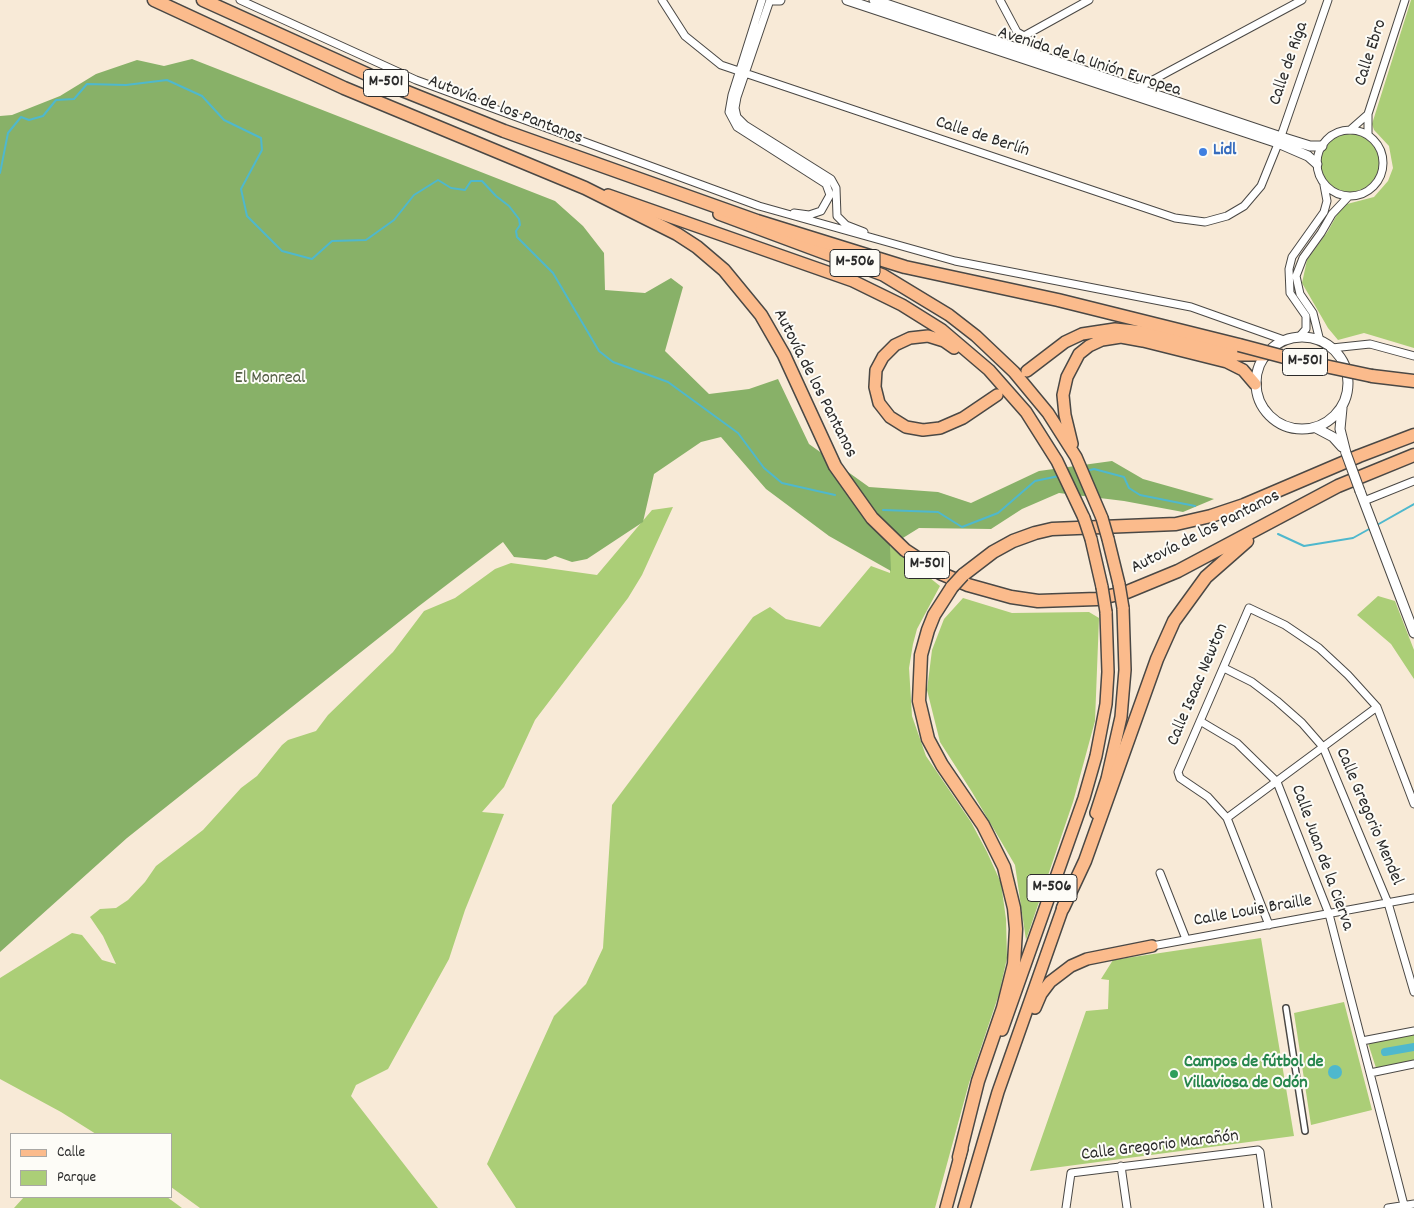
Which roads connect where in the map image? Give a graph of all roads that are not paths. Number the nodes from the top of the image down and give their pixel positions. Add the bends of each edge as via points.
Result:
1 (154, 0) edge
2 (203, 0) edge
3 (240, 0) edge
4 (662, 0) edge
5 (762, 0) edge
6 (771, 0) edge
7 (780, 0) edge
8 (848, 0) edge
9 (874, 0) edge
10 (1000, 0) edge
11 (1089, 0) edge
12 (1302, 0) edge
13 (1328, 0) edge
14 (1405, 0) edge
15 (1024, 35) junction
16 (1012, 45) junction
17 (1027, 50) junction
18 (742, 73) junction
19 (1138, 88) junction
20 (1368, 114) junction
21 (1350, 130) junction
22 (1368, 135) junction
23 (1280, 140) junction
24 (1322, 146) junction
25 (574, 157) junction
26 (1317, 164) junction
27 (1324, 184) junction
28 (585, 188) junction
29 (1348, 197) junction
30 (759, 206) junction
31 (911, 249) junction
32 (1299, 337) junction
33 (1284, 340) junction
34 (1320, 341) junction
35 (1332, 348) junction
36 (1265, 355) junction
37 (1414, 356) edge
38 (989, 370) junction
39 (1026, 371) dead end
40 (1414, 381) edge
41 (1255, 384) junction
42 (997, 396) dead end
43 (1342, 408) junction
44 (1316, 428) junction
45 (1414, 435) edge
46 (1346, 453) junction
47 (1414, 455) edge
48 (1076, 457) junction
49 (1414, 481) edge
50 (1338, 486) junction
51 (1364, 502) junction
52 (1414, 633) edge
53 (1224, 668) junction
54 (1377, 707) junction
55 (1200, 721) junction
56 (1323, 747) junction
57 (1277, 782) junction
58 (1414, 804) edge
59 (1227, 818) junction
60 (1160, 873) dead end
61 (1414, 898) edge
62 (1388, 903) junction
63 (1063, 908) junction
64 (1329, 914) junction
65 (1270, 925) junction
66 (1186, 939) junction
67 (1152, 946) joint
68 (1414, 992) edge
69 (1286, 1008) dead end
70 (1414, 1030) edge
71 (1362, 1041) junction
72 (1414, 1064) edge
73 (1370, 1073) junction
74 (998, 1092) junction
75 (1305, 1131) dead end
76 (959, 1157) junction
77 (1121, 1166) junction
78 (1411, 1205) edge
79 (946, 1208) edge
80 (964, 1208) edge
81 (1066, 1208) edge
82 (1127, 1208) edge
83 (1268, 1208) edge
84 (1388, 1208) edge

1 - 28 highway, Autovía de los Pantanos / M-501 via 344,88
2 - 25 highway, Autovía de los Pantanos / M-501 via 402,90
3 - 30 street via 416,80
4 - 18 street, Calle de Berlín via 694,44 721,65
5 - 18 street
6 - 7 street
6 - 18 street
8 - 23 street, Avenida de la Unión Europea
9 - 16 street, Avenida de la Unión Europea
10 - 15 street
11 - 15 street
12 - 19 street
13 - 23 street, Calle de Riga
14 - 20 street, Calle Ebro
15 - 16 street
15 - 17 street
16 - 17 street, Avenida de la Unión Europea
17 - 19 street, Avenida de la Unión Europea
18 - 23 street, Calle de Berlín via 1187,221 1217,220 1244,206 1262,186
18 - 30 street via 729,107 733,123 820,178 830,195 826,206 810,215
18 - 31 street via 735,108 741,122 831,179 836,188 836,211 842,222
19 - 23 street, Avenida de la Unión Europea
20 - 21 street, Calle Ebro
20 - 22 street, Calle Ebro
21 - 22 street
21 - 24 street via 1330,136
22 - 29 street via 1382,152 1382,173 1370,191
23 - 24 street, Avenida de la Unión Europea
23 - 26 street, Avenida de la Unión Europea
24 - 26 street
25 - 40 highway, Autovía de los Pantanos / M-501, bridge via 758,221 905,267 1058,300 1292,359 1372,376
25 - 48 main road, M-506 via 628,181 850,261 919,296 976,336 1014,372 1048,414
26 - 27 street
27 - 29 street via 1339,195
27 - 32 street via 1327,200 1324,212 1292,257 1288,269 1290,293 1306,316 1306,329
28 - 38 main road, M-506 via 853,281 902,305 942,330
28 - 50 highway, Autovía de los Pantanos / M-501 via 677,234 724,270 748,297 773,335 835,466 855,498 883,531 905,550 940,573 968,585 1011,598 1038,601 1097,600 1127,592 1178,571
29 - 34 street via 1332,214 1303,258 1296,276 1300,294 1313,312
30 - 31 street
31 - 33 street via 954,261 1190,306
32 - 33 street
32 - 34 street
33 - 36 street
34 - 35 street
35 - 37 street via 1370,344
35 - 43 street via 1341,358 1349,382
36 - 39 main road via 1236,356 1144,332 1115,329 1082,334 1065,342
36 - 41 street
38 - 42 main road via 972,362 944,340 928,336 910,338 895,345 883,358 876,370 875,387 879,403 890,416 906,428 923,430 940,428 963,418
38 - 76 main road, M-506, bridge via 1026,412 1069,482 1084,518 1106,612 1108,672 1106,704 1096,756 1081,807
41 - 44 street via 1258,401 1273,420 1295,430
41 - 48 main road via 1244,370 1227,362 1143,340 1121,337 1102,340 1079,354 1067,377 1065,415
43 - 44 street via 1331,420
43 - 46 street via 1340,428
44 - 46 street via 1333,437
45 - 76 highway, bridge via 1211,516 1176,524 1052,529 1013,541 963,574 934,614 921,655 918,678 928,739 995,847 1010,887 1016,929 1014,964 978,1081
46 - 51 street, bridge
47 - 50 highway, Autovía de los Pantanos / M-501
48 - 63 main road, M-506, bridge via 1102,518 1119,584 1125,670 1118,733 1108,779
49 - 51 street
50 - 63 highway via 1241,545 1188,599 1157,659 1085,861
51 - 52 street
53 - 54 street, Calle Isaac Newton via 1250,608 1285,625 1319,648
53 - 55 street, Calle Isaac Newton
53 - 56 street, Calle Gregorio Mendel via 1252,682 1277,701 1302,722
54 - 56 street
54 - 58 street
55 - 57 street, Calle Juan de la Cierva via 1237,743
55 - 59 street, Calle Isaac Newton via 1178,775 1208,797
56 - 57 street
56 - 62 street, Calle Gregorio Mendel
57 - 59 street
57 - 64 street, Calle Juan de la Cierva
59 - 65 street
60 - 66 street
61 - 62 street, Calle Louis Braille
62 - 64 street, Calle Louis Braille
62 - 68 street, Calle Gregorio Mendel
63 - 74 main road, M-506
64 - 65 street, Calle Louis Braille
64 - 71 street, Calle Juan de la Cierva
65 - 66 street, Calle Louis Braille
66 - 67 street, Calle Louis Braille
67 - 74 main road via 1088,959 1059,973 1041,994
69 - 75 street
70 - 71 street
71 - 73 street, Calle Juan de la Cierva
72 - 73 street
73 - 78 street
74 - 80 main road, M-506
76 - 79 main road, M-506
77 - 81 street, Calle Gregorio Marañón via 1071,1173
77 - 82 street
77 - 83 street, Calle Gregorio Marañón via 1258,1150
78 - 84 street

